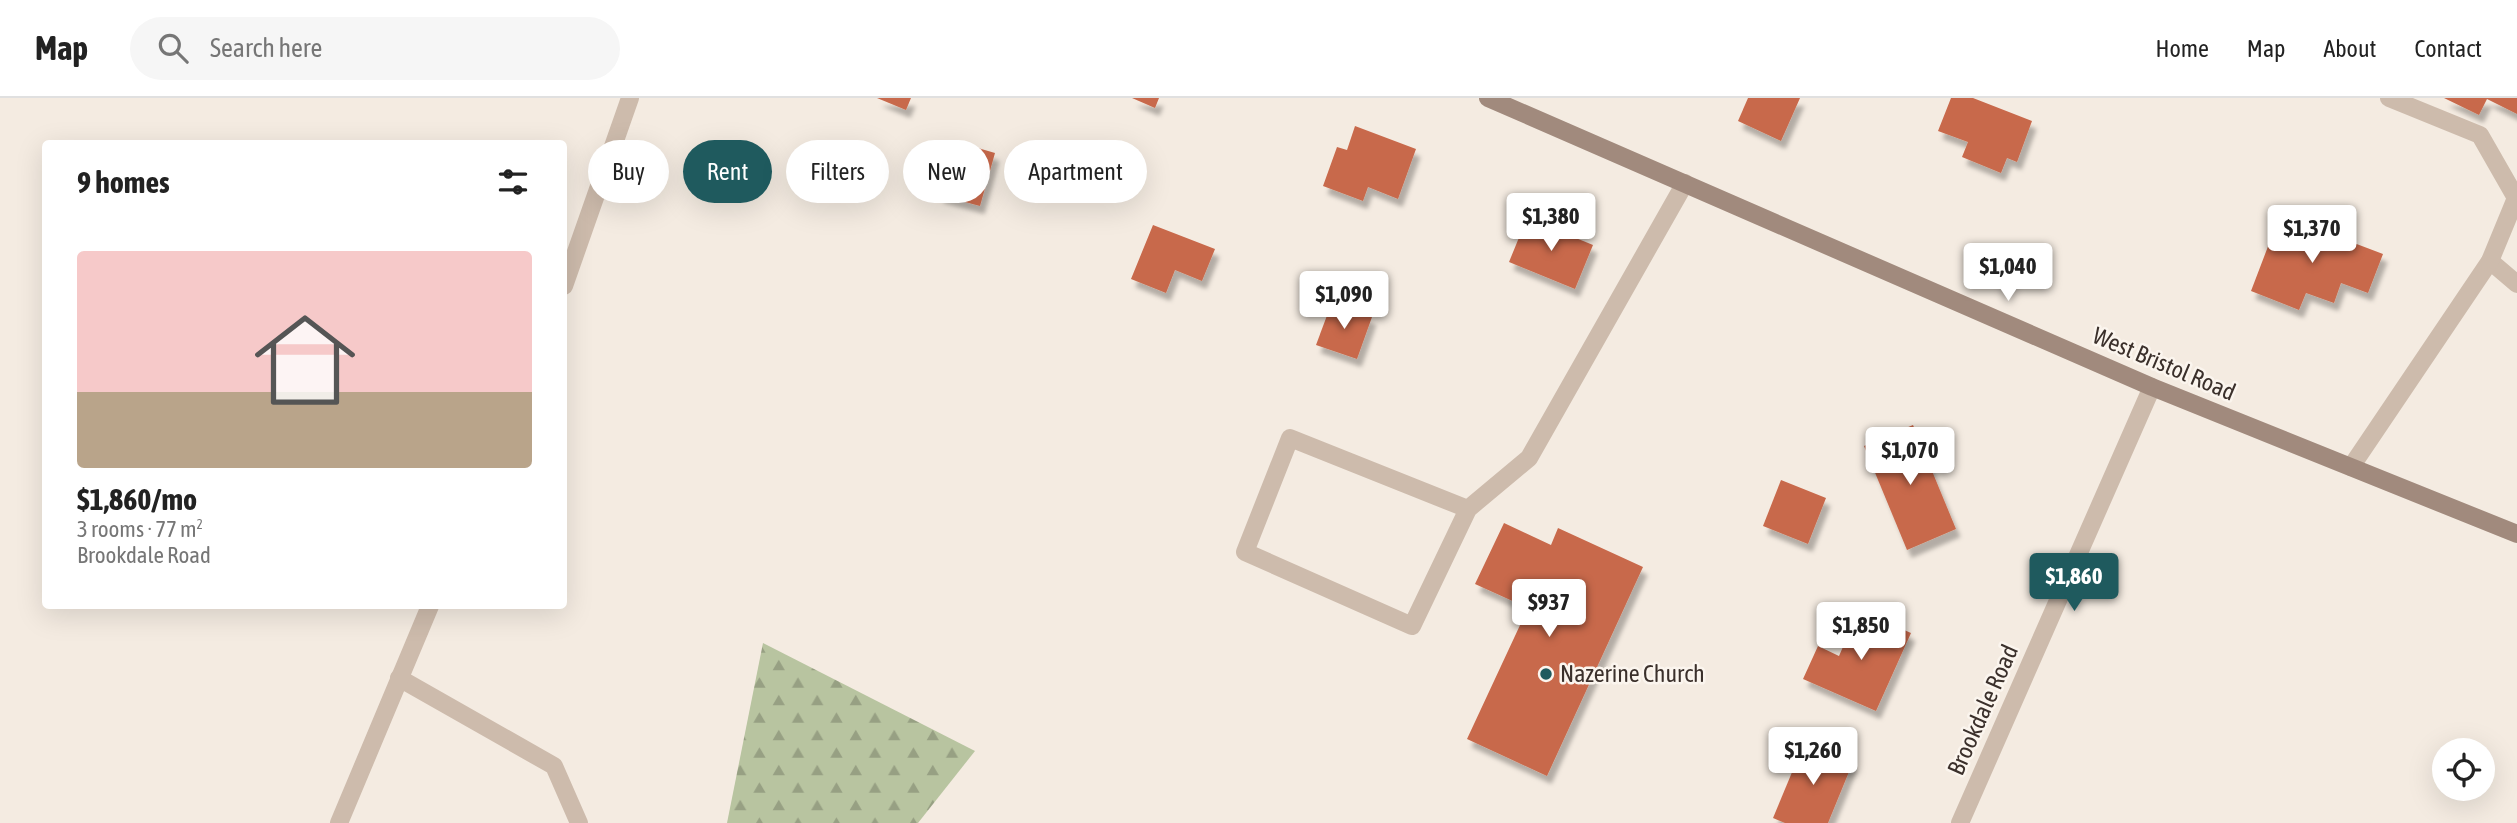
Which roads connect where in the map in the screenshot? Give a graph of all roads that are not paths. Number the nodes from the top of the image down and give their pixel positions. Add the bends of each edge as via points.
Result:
1 (630, 98) edge
2 (1488, 98) edge
3 (2389, 98) edge
4 (1685, 183) junction
5 (2490, 261) junction
6 (567, 277) edge
7 (2517, 284) edge
8 (2152, 387) junction
9 (2351, 467) junction
10 (1468, 509) junction
11 (2517, 534) edge
12 (429, 609) edge
13 (399, 678) junction
14 (339, 823) edge
15 (579, 823) edge
16 (1960, 823) edge

1 - 6 street
2 - 4 main road, West Bristol Road
3 - 5 street via 2480,135 2516,198
4 - 8 main road, West Bristol Road
4 - 10 street via 1529,458
5 - 7 street
5 - 9 street
8 - 9 main road, West Bristol Road
8 - 16 street, Brookdale Road
9 - 11 main road, West Bristol Road
10 - 10 street via 1290,438 1245,552 1412,626
12 - 13 street
13 - 14 street
13 - 15 street via 554,766

